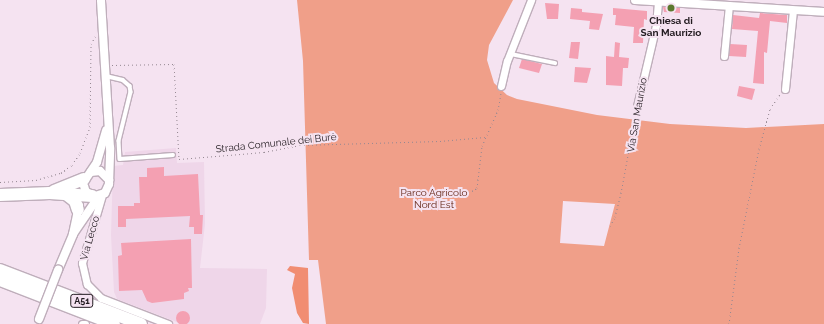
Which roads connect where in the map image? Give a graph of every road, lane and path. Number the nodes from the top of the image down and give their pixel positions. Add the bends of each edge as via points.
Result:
1 (530, 0) edge
2 (635, 0) edge
3 (100, 1) edge
4 (662, 1) edge
5 (729, 5) junction
6 (793, 10) junction
7 (824, 12) edge
8 (102, 34) junction
9 (510, 54) junction
10 (724, 56) dead end
11 (555, 63) dead end
12 (104, 65) junction
13 (104, 76) junction
14 (502, 86) joint
15 (785, 89) joint
16 (637, 106) joint
17 (107, 124) junction
18 (485, 137) junction
19 (173, 155) dead end
20 (108, 180) junction
21 (0, 182) edge
22 (90, 188) junction
23 (50, 193) junction
24 (66, 194) junction
25 (0, 195) edge
26 (444, 196) dead end
27 (78, 210) junction
28 (610, 226) dead end
29 (73, 234) junction
30 (0, 266) edge
31 (0, 270) edge
32 (23, 279) junction
33 (0, 280) edge
34 (38, 321) edge
35 (114, 324) edge
36 (141, 324) edge
37 (168, 324) edge
38 (729, 324) edge

1 - 9 street
2 - 4 street
3 - 8 street
4 - 5 street
4 - 16 street, Via San Maurizio
5 - 6 street
5 - 10 street
6 - 7 street
6 - 15 street
8 - 12 street
8 - 21 path via 96,35 92,41 90,127 80,153 61,173 36,180
9 - 11 lane
9 - 14 street
12 - 13 street
12 - 18 path, Strada Comunale dei Burè via 174,64 179,159 264,152 300,145 440,141
13 - 17 street
13 - 19 lane via 123,80 132,92 119,141 120,159
14 - 18 path via 498,110
15 - 38 path via 770,109 758,149 739,248
16 - 28 path, Via San Maurizio via 623,185 615,217
17 - 20 street via 110,148
17 - 22 street
18 - 26 path via 479,158 477,188
20 - 22 street via 108,187
20 - 22 street via 100,171
22 - 23 highway
22 - 24 highway
22 - 27 street
22 - 29 street
22 - 37 street, Via Lecco via 82,272 87,284 101,298
23 - 24 highway
23 - 25 highway
24 - 27 highway via 75,201
27 - 29 street
29 - 34 street, bridge
30 - 32 highway via 18,273
31 - 32 highway, A51
32 - 36 highway, A51
33 - 35 highway, A51

